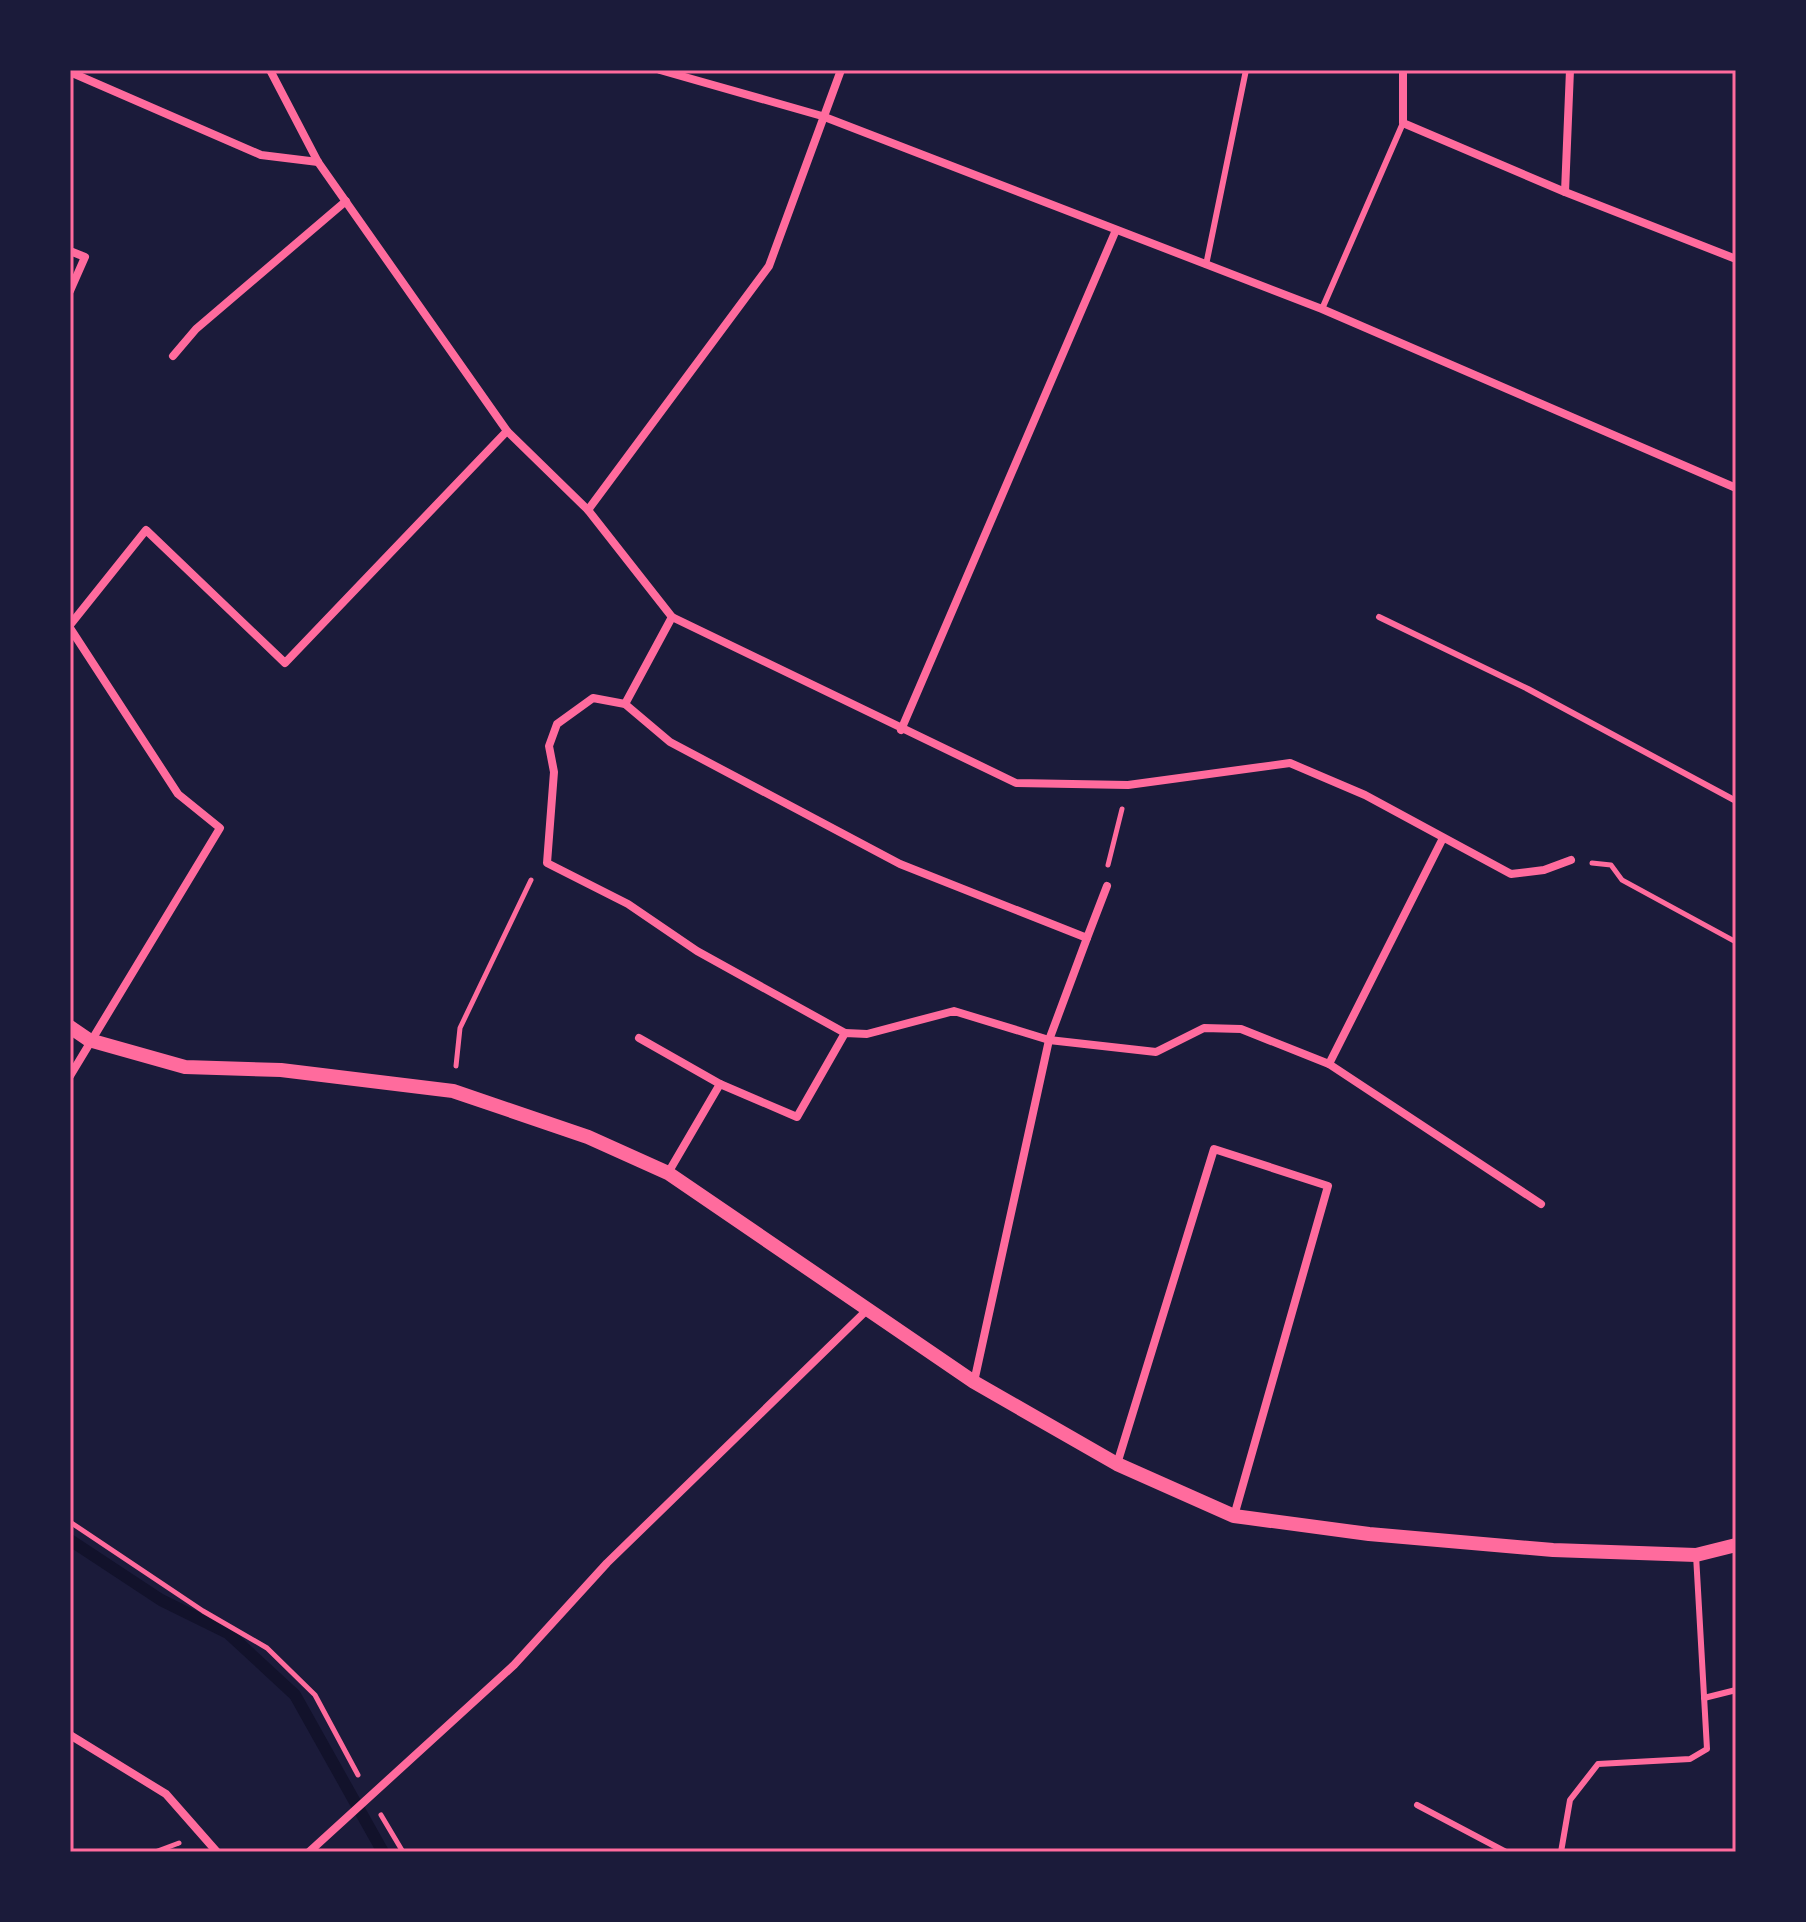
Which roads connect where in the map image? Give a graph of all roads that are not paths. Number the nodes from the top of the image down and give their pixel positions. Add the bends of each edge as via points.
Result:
1 (270, 70) edge
2 (660, 70) edge
3 (841, 70) edge
4 (1246, 70) edge
5 (1403, 70) edge
6 (1570, 70) edge
7 (70, 72) edge
8 (822, 116) junction
9 (1403, 123) junction
10 (318, 162) junction
11 (1565, 192) junction
12 (346, 201) junction
13 (1116, 230) junction
14 (70, 251) edge
15 (1736, 259) edge
16 (1206, 265) junction
17 (70, 291) edge
18 (1322, 309) junction
19 (173, 356) dead end
20 (507, 431) junction
21 (1736, 488) edge
22 (588, 510) junction
23 (672, 617) junction
24 (1379, 617) dead end
25 (70, 626) edge
26 (625, 704) junction
27 (901, 730) junction
28 (1736, 801) edge
29 (1442, 840) junction
30 (1571, 860) road end
31 (1107, 886) road end
32 (1087, 938) junction
33 (70, 1027) edge
34 (845, 1033) junction
35 (639, 1038) dead end
36 (89, 1040) junction
37 (1049, 1040) junction
38 (1329, 1064) junction
39 (70, 1076) edge
40 (720, 1084) junction
41 (668, 1173) junction
42 (1541, 1204) dead end
43 (868, 1309) junction
44 (974, 1382) junction
45 (1117, 1464) junction
46 (1234, 1516) junction
47 (1736, 1545) edge
48 (1696, 1555) junction
49 (1736, 1690) edge
50 (1704, 1698) junction
51 (70, 1735) edge
52 (1417, 1805) dead end
53 (217, 1852) edge
54 (309, 1852) edge
55 (1506, 1852) edge
56 (1561, 1852) edge

1 - 10 street
2 - 8 street
3 - 8 street
4 - 16 lane
5 - 9 street
6 - 11 street
7 - 10 street via 261,155
8 - 13 street
8 - 22 street via 769,266
9 - 11 street
9 - 18 lane
10 - 12 street
11 - 15 street
12 - 19 street via 196,329
12 - 20 street
13 - 16 street
13 - 27 street
14 - 17 street via 85,257
16 - 18 street
18 - 21 street
20 - 22 street
20 - 25 street via 285,663 146,530
22 - 23 street
23 - 26 street
23 - 27 street
24 - 28 lane via 1528,689
25 - 36 street via 178,794 220,828
26 - 32 street via 670,742 900,864
26 - 34 street via 593,698 557,724 549,746 554,772 547,863 628,904 697,951
27 - 29 street via 1016,783 1128,785 1290,763 1365,795
29 - 30 street via 1511,874
29 - 38 street
31 - 32 street
32 - 37 street
33 - 36 street
34 - 37 street via 867,1034 954,1011
34 - 40 street via 797,1117
35 - 40 street
36 - 39 street
36 - 41 street via 185,1067 281,1070 453,1091 588,1137
37 - 38 street via 1156,1052 1204,1028 1241,1029
37 - 44 street
38 - 42 street
40 - 41 street
41 - 43 street
43 - 44 street
43 - 54 street via 607,1563 514,1665
44 - 45 street
45 - 46 street
45 - 46 street via 1214,1149 1328,1186
46 - 48 street via 1553,1550
47 - 48 street
48 - 50 lane
49 - 50 lane
50 - 56 lane via 1707,1749 1690,1759 1598,1764 1570,1800
51 - 53 street via 166,1794
52 - 55 lane

